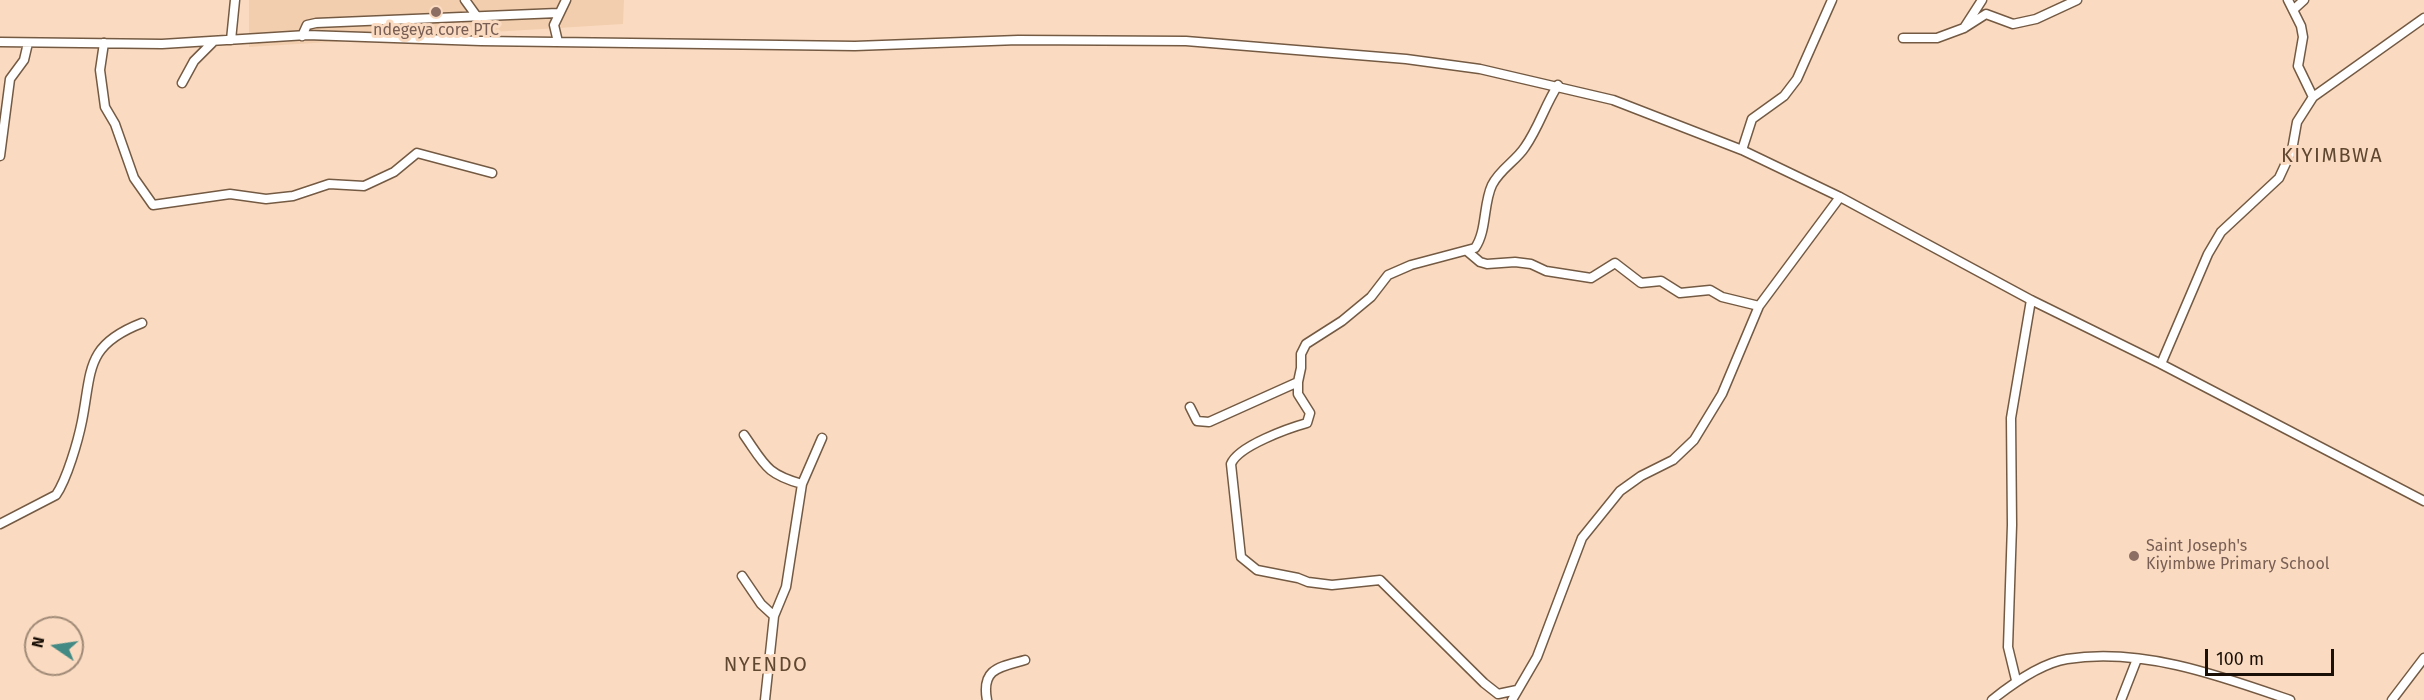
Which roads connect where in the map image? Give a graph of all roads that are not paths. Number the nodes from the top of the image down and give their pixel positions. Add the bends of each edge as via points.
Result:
1 (235, 0) edge
2 (465, 0) edge
3 (566, 0) edge
4 (1832, 0) edge
5 (1982, 0) edge
6 (2078, 0) edge
7 (2288, 0) edge
8 (2304, 0) edge
9 (2293, 10) junction
10 (558, 13) junction
11 (478, 18) junction
12 (2424, 18) edge
13 (1964, 28) junction
14 (302, 36) junction
15 (1903, 38) dead end
16 (231, 40) junction
17 (0, 42) edge
18 (213, 42) junction
19 (558, 42) junction
20 (28, 43) junction
21 (104, 43) junction
22 (182, 83) dead end
23 (1558, 85) junction
24 (2313, 97) junction
25 (1742, 150) junction
26 (0, 156) edge
27 (492, 173) dead end
28 (1840, 197) junction
29 (1467, 251) junction
30 (2031, 300) junction
31 (1759, 306) junction
32 (142, 323) dead end
33 (2161, 364) junction
34 (1298, 382) junction
35 (1190, 407) dead end
36 (744, 435) dead end
37 (822, 438) dead end
38 (802, 484) junction
39 (2424, 501) edge
40 (0, 525) edge
41 (742, 576) dead end
42 (774, 616) junction
43 (2424, 658) edge
44 (2137, 659) junction
45 (1025, 660) dead end
46 (2016, 680) junction
47 (1517, 690) junction
48 (765, 700) edge
49 (987, 700) edge
50 (1512, 700) edge
51 (1992, 700) edge
52 (2121, 700) edge
53 (2290, 700) edge
54 (2392, 700) edge

1 - 16 street
2 - 11 street
3 - 10 street
4 - 25 street via 1797,79 1785,96 1752,119
5 - 13 street
6 - 13 street via 2036,19 2013,24 1986,14
7 - 9 street
8 - 9 street
9 - 24 street via 2303,37 2298,66
10 - 11 street
10 - 19 street via 554,25
11 - 14 street via 316,23 307,25
12 - 24 street
13 - 15 street via 1937,38
14 - 16 street
14 - 19 street
16 - 18 street
17 - 20 street
18 - 21 street
18 - 22 street via 194,60
19 - 23 street via 855,46 1018,40 1186,41 1406,59
20 - 21 street
20 - 26 street via 24,60 10,79
21 - 27 street via 100,70 105,107 134,178 153,205 230,194 266,199 293,196 329,184 364,186 394,172 417,153
23 - 25 street via 1633,107
23 - 29 street via 1527,145 1496,177 1487,197 1478,244
24 - 33 street via 2297,122 2290,157 2279,178 2221,232 2208,254
25 - 28 street
28 - 30 street
28 - 31 street
29 - 31 street via 1487,264 1531,264 1546,271 1591,278 1615,263 1641,283 1661,281 1680,294 1710,290
29 - 34 street via 1388,275 1371,297 1306,344
30 - 33 street
30 - 46 street via 2011,418 2008,647
31 - 47 street via 1722,394 1694,440 1674,460 1620,491 1582,538 1551,626
32 - 40 street via 108,340 92,365 82,422 56,495
33 - 39 street
34 - 35 street via 1209,422 1197,421
34 - 47 street via 1298,394 1310,413 1307,423 1241,452 1231,464 1241,557 1257,570 1308,582 1332,585 1380,580 1484,683 1498,694
36 - 38 street via 768,470
37 - 38 street
38 - 42 street via 786,587
41 - 42 street
42 - 48 street
43 - 54 street
44 - 46 street via 2066,659
44 - 52 street
44 - 53 street via 2214,674
45 - 49 street via 1005,665 989,676
46 - 51 street
47 - 50 street

